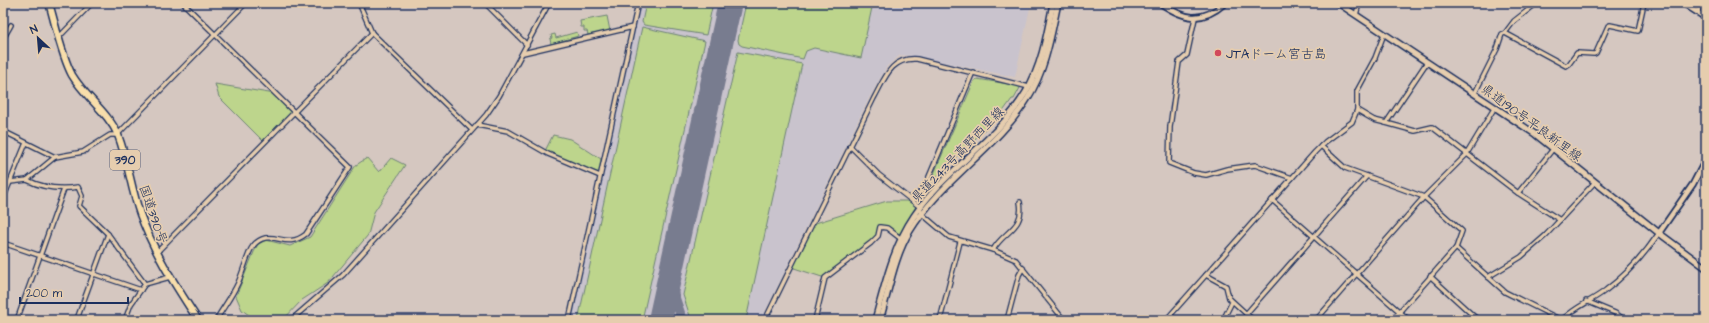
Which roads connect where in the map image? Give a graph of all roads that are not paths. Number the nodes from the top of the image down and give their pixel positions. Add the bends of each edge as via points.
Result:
1 (49, 3) edge
2 (92, 3) edge
3 (183, 3) edge
4 (246, 3) edge
5 (359, 3) edge
6 (484, 3) edge
7 (549, 3) edge
8 (638, 3) edge
9 (1053, 3) edge
10 (1058, 3) edge
11 (1160, 3) edge
12 (1225, 3) edge
13 (1338, 3) edge
14 (1359, 3) edge
15 (1538, 3) edge
16 (1644, 3) edge
17 (1683, 3) edge
18 (1700, 3) edge
19 (1698, 11) junction
20 (1356, 15) junction
21 (1195, 18) junction
22 (1706, 18) edge
23 (12, 25) dead end
24 (633, 27) junction
25 (372, 33) junction
26 (1505, 33) junction
27 (215, 34) junction
28 (1384, 34) junction
29 (59, 37) junction
30 (3, 39) edge
31 (527, 45) junction
32 (523, 53) junction
33 (1426, 62) junction
34 (973, 72) junction
35 (1029, 87) junction
36 (1475, 93) junction
37 (1495, 108) junction
38 (1357, 110) junction
39 (295, 112) junction
40 (1386, 123) junction
41 (477, 125) junction
42 (472, 130) junction
43 (3, 131) edge
44 (117, 135) junction
45 (26, 143) junction
46 (850, 146) junction
47 (1321, 146) junction
48 (1553, 149) junction
49 (1466, 155) junction
50 (55, 157) junction
51 (1706, 159) edge
52 (600, 176) junction
53 (1367, 176) junction
54 (1292, 178) junction
55 (27, 180) junction
56 (10, 182) junction
57 (1595, 182) junction
58 (64, 189) junction
59 (1518, 193) junction
60 (1424, 197) junction
61 (3, 199) edge
62 (1272, 200) junction
63 (913, 201) junction
64 (1020, 202) dead end
65 (920, 207) junction
66 (922, 214) junction
67 (1560, 220) junction
68 (1659, 233) junction
69 (108, 234) junction
70 (1314, 237) junction
71 (900, 238) junction
72 (960, 242) junction
73 (3, 243) edge
74 (1456, 248) junction
75 (993, 250) junction
76 (156, 253) junction
77 (40, 256) junction
78 (1023, 268) junction
79 (1706, 268) edge
80 (1356, 274) junction
81 (94, 275) junction
82 (1206, 275) junction
83 (1430, 276) junction
84 (170, 277) junction
85 (1488, 277) junction
86 (145, 284) junction
87 (141, 290) junction
88 (1586, 301) junction
89 (1232, 302) junction
90 (1400, 312) junction
91 (1246, 314) junction
92 (17, 320) edge
93 (64, 320) edge
94 (77, 320) edge
95 (93, 320) edge
96 (125, 320) edge
97 (198, 320) edge
98 (216, 320) edge
99 (291, 320) edge
100 (569, 320) edge
101 (765, 320) edge
102 (815, 320) edge
103 (875, 320) edge
104 (880, 320) edge
105 (940, 320) edge
106 (1008, 320) edge
107 (1064, 320) edge
108 (1166, 320) edge
109 (1223, 320) edge
110 (1253, 320) edge
111 (1316, 320) edge
112 (1392, 320) edge
113 (1409, 320) edge
114 (1478, 320) edge
115 (1562, 320) edge
116 (1625, 320) edge

1 - 29 highway, 国道390号 / 390
2 - 29 street
3 - 27 street
4 - 27 street
5 - 25 street
6 - 31 street
7 - 31 street
8 - 24 street
9 - 35 main road, 県道243号高野西里線 via 1041,58
10 - 66 main road, 県道243号高野西里線 via 1044,64 1029,97 1011,121
11 - 21 street via 1179,15
12 - 21 street via 1211,14
13 - 20 main road, 県道190号平良新里線
14 - 20 street
15 - 26 street via 1514,21
16 - 26 street via 1638,31 1610,25 1596,53 1577,53 1566,66
17 - 19 street
18 - 19 street
19 - 22 street
20 - 28 main road, 県道190号平良新里線
21 - 54 street via 1187,55 1179,62 1170,127 1169,163 1206,175 1255,165
23 - 30 street
24 - 32 street
24 - 52 street
25 - 39 street
25 - 42 street
26 - 36 street via 1502,34
27 - 39 street
27 - 44 street
28 - 33 main road, 県道190号平良新里線
28 - 38 street via 1375,58 1357,91
29 - 44 highway, 国道390号 / 390 via 73,76 109,119
31 - 32 street
32 - 41 street via 493,105
33 - 36 main road, 県道190号平良新里線
33 - 40 street
34 - 35 street
34 - 46 street via 917,59 905,59 895,63 883,80
34 - 63 street via 926,184
35 - 65 main road, 県道243号高野西里線 via 1007,118
36 - 37 main road, 県道190号平良新里線
37 - 48 main road, 県道190号平良新里線
37 - 49 street
38 - 40 street via 1374,120
38 - 47 street via 1352,122
39 - 76 street
39 - 98 street via 349,165 350,169 301,238 291,241 265,238 256,242 234,290
40 - 49 street via 1415,131 1432,128
41 - 42 street
41 - 52 street via 508,131 548,154
42 - 99 street via 343,275
43 - 45 street
44 - 50 street via 110,135 83,152
44 - 76 highway, 国道390号 / 390 via 139,213
45 - 50 street
45 - 56 street
46 - 63 street via 879,175
46 - 101 street
47 - 53 street via 1345,168
47 - 54 street
48 - 57 main road, 県道190号平良新里線
48 - 59 street
49 - 59 street
49 - 60 street
50 - 55 street
51 - 68 street via 1693,184
52 - 100 street
53 - 60 street
53 - 70 street
54 - 62 street
55 - 56 street
55 - 58 street via 37,185
56 - 61 street
57 - 67 street
57 - 68 main road, 県道190号平良新里線
58 - 69 street via 78,187 82,196 79,206
58 - 77 street
59 - 67 street
60 - 74 street via 1462,231
60 - 80 street
62 - 70 street
62 - 82 street
63 - 65 street
64 - 75 street via 1019,220
65 - 66 street
65 - 71 main road, 県道243号高野西里線
66 - 72 street via 949,237
66 - 104 main road, 県道243号高野西里線 via 909,232 900,254
67 - 85 street via 1521,257
68 - 79 main road, 県道190号平良新里線
68 - 88 street via 1650,247 1616,281
69 - 81 street
69 - 86 street
70 - 80 street
70 - 91 street
71 - 102 street via 887,228 880,227 878,236 871,243 825,278
71 - 103 main road, 県道243号高野西里線
72 - 75 street
72 - 105 street
73 - 77 street
74 - 83 street
74 - 85 street
75 - 78 street via 1016,260
76 - 84 highway, 国道390号 / 390
77 - 81 street
77 - 92 street
78 - 106 street
78 - 107 street
80 - 90 street
80 - 111 street
81 - 87 street
81 - 94 street
82 - 89 street via 1226,286
82 - 108 street
83 - 90 street
83 - 114 street
84 - 86 street
84 - 97 highway, 国道390号 / 390
85 - 115 street via 1505,292
86 - 87 street
87 - 96 street via 131,304
88 - 115 street
88 - 116 street
89 - 91 street
89 - 109 street
90 - 112 street
90 - 113 street
91 - 110 street
93 - 94 street
94 - 95 street

